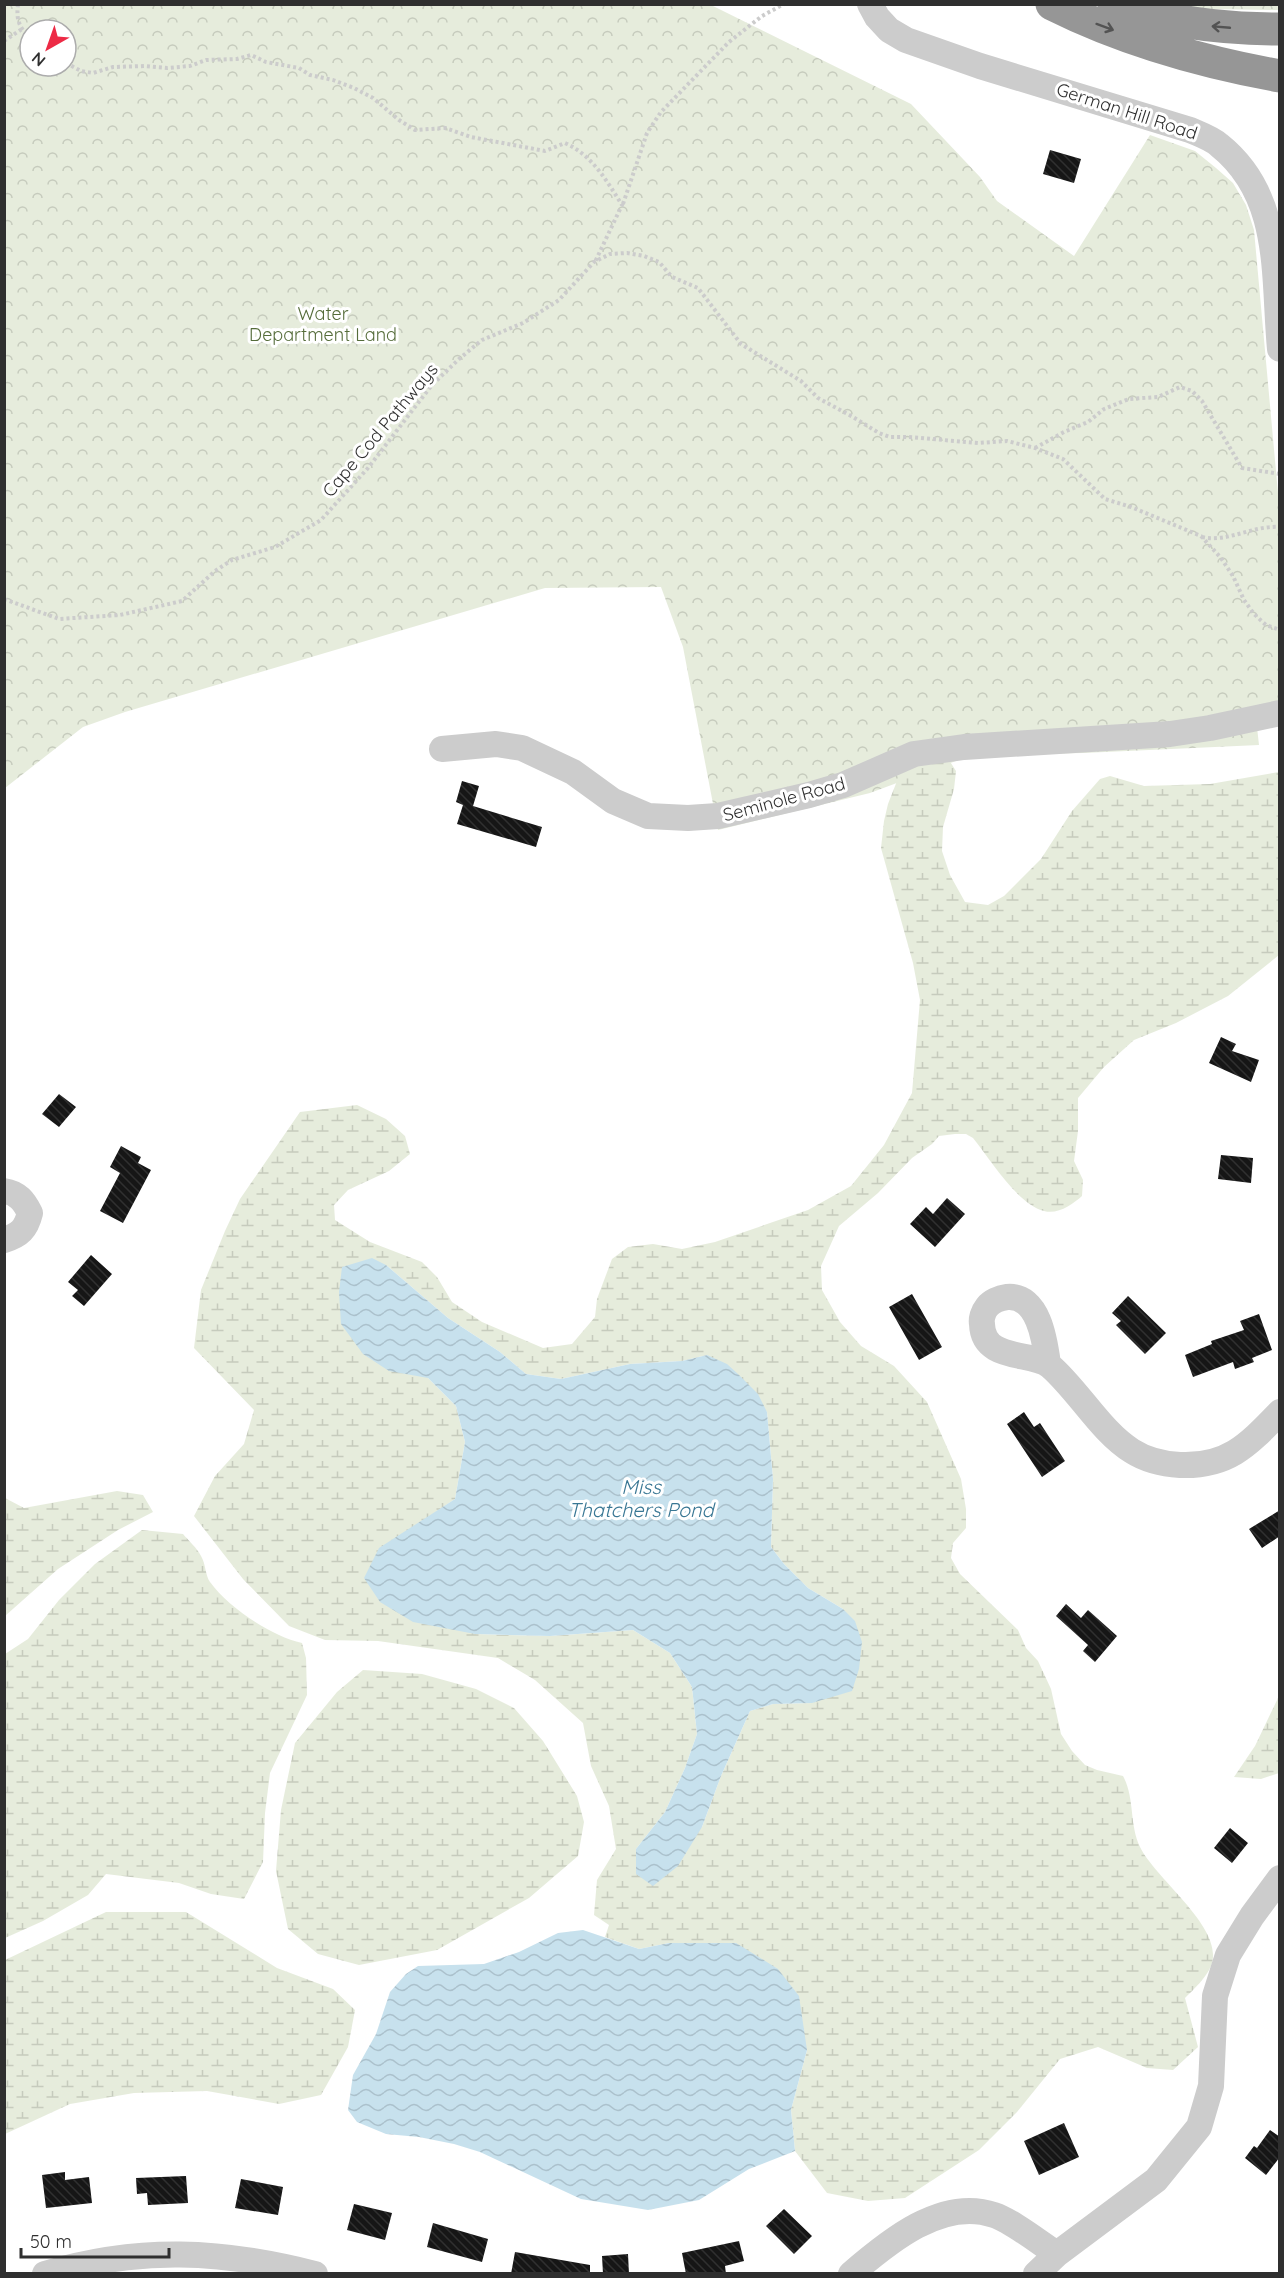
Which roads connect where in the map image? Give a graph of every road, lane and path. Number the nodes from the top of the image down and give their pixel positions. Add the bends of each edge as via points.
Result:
1 (18, 4) edge
2 (784, 4) edge
3 (870, 4) edge
4 (1052, 4) edge
5 (1114, 4) edge
6 (18, 22) edge
7 (1280, 29) edge
8 (18, 32) edge
9 (4, 41) edge
10 (78, 69) edge
11 (1280, 76) edge
12 (622, 205) junction
13 (594, 262) junction
14 (1280, 349) edge
15 (1035, 448) junction
16 (1280, 474) edge
17 (1280, 527) edge
18 (1201, 536) junction
19 (4, 599) edge
20 (1280, 630) edge
21 (1280, 712) edge
22 (442, 749) dead end
23 (4, 1191) edge
24 (4, 1240) edge
25 (1048, 1364) dead end
26 (1280, 1412) edge
27 (1280, 1878) edge
28 (1057, 2254) junction
29 (52, 2272) edge
30 (305, 2272) edge
31 (851, 2274) edge
32 (1036, 2274) edge

1 - 6 path
2 - 12 path via 729,42 661,112 647,133
3 - 14 street, German Hill Road via 889,30 906,40 1190,129 1217,143 1242,166 1267,219 1272,237
4 -> 11 highway via 1156,44 1229,66
7 -> 5 highway via 1200,25 1138,13
8 - 9 path
10 - 12 path via 93,73 113,67 167,68 251,56 287,64 354,88 415,130 445,128 545,151 565,143 599,170
12 - 13 path
13 - 15 path, Cape Cod Pathways via 610,254 627,253 659,262 672,277 698,288 741,344 801,381 818,398 879,434 978,443 1007,441
13 - 19 path, Cape Cod Pathways via 558,300 523,323 482,340 459,359 432,385 368,468 321,520 274,547 232,560 214,571 182,602 120,615 59,619
15 - 16 path via 1088,422 1104,409 1129,399 1158,397 1180,387 1192,391 1202,401 1242,468
15 - 18 path, Cape Cod Pathways via 1064,459 1105,499
17 - 18 path via 1262,527 1212,539
18 - 20 path, Cape Cod Pathways via 1221,558 1254,614 1266,625
21 - 22 street, Seminole Road via 1170,734 964,747 914,754 843,785 809,795 718,816 688,818 648,816 621,805 573,772 522,748 496,744
23 - 24 street via 13,1192 30,1213 18,1236
25 - 26 street via 1131,1451 1152,1461 1198,1466 1220,1461 1244,1447
27 - 28 street via 1228,1955 1215,1996 1211,2086 1199,2127 1156,2180
28 - 31 street via 997,2215 977,2210 956,2211 906,2232
28 - 32 street
29 - 30 street via 80,2263 156,2253 196,2254

